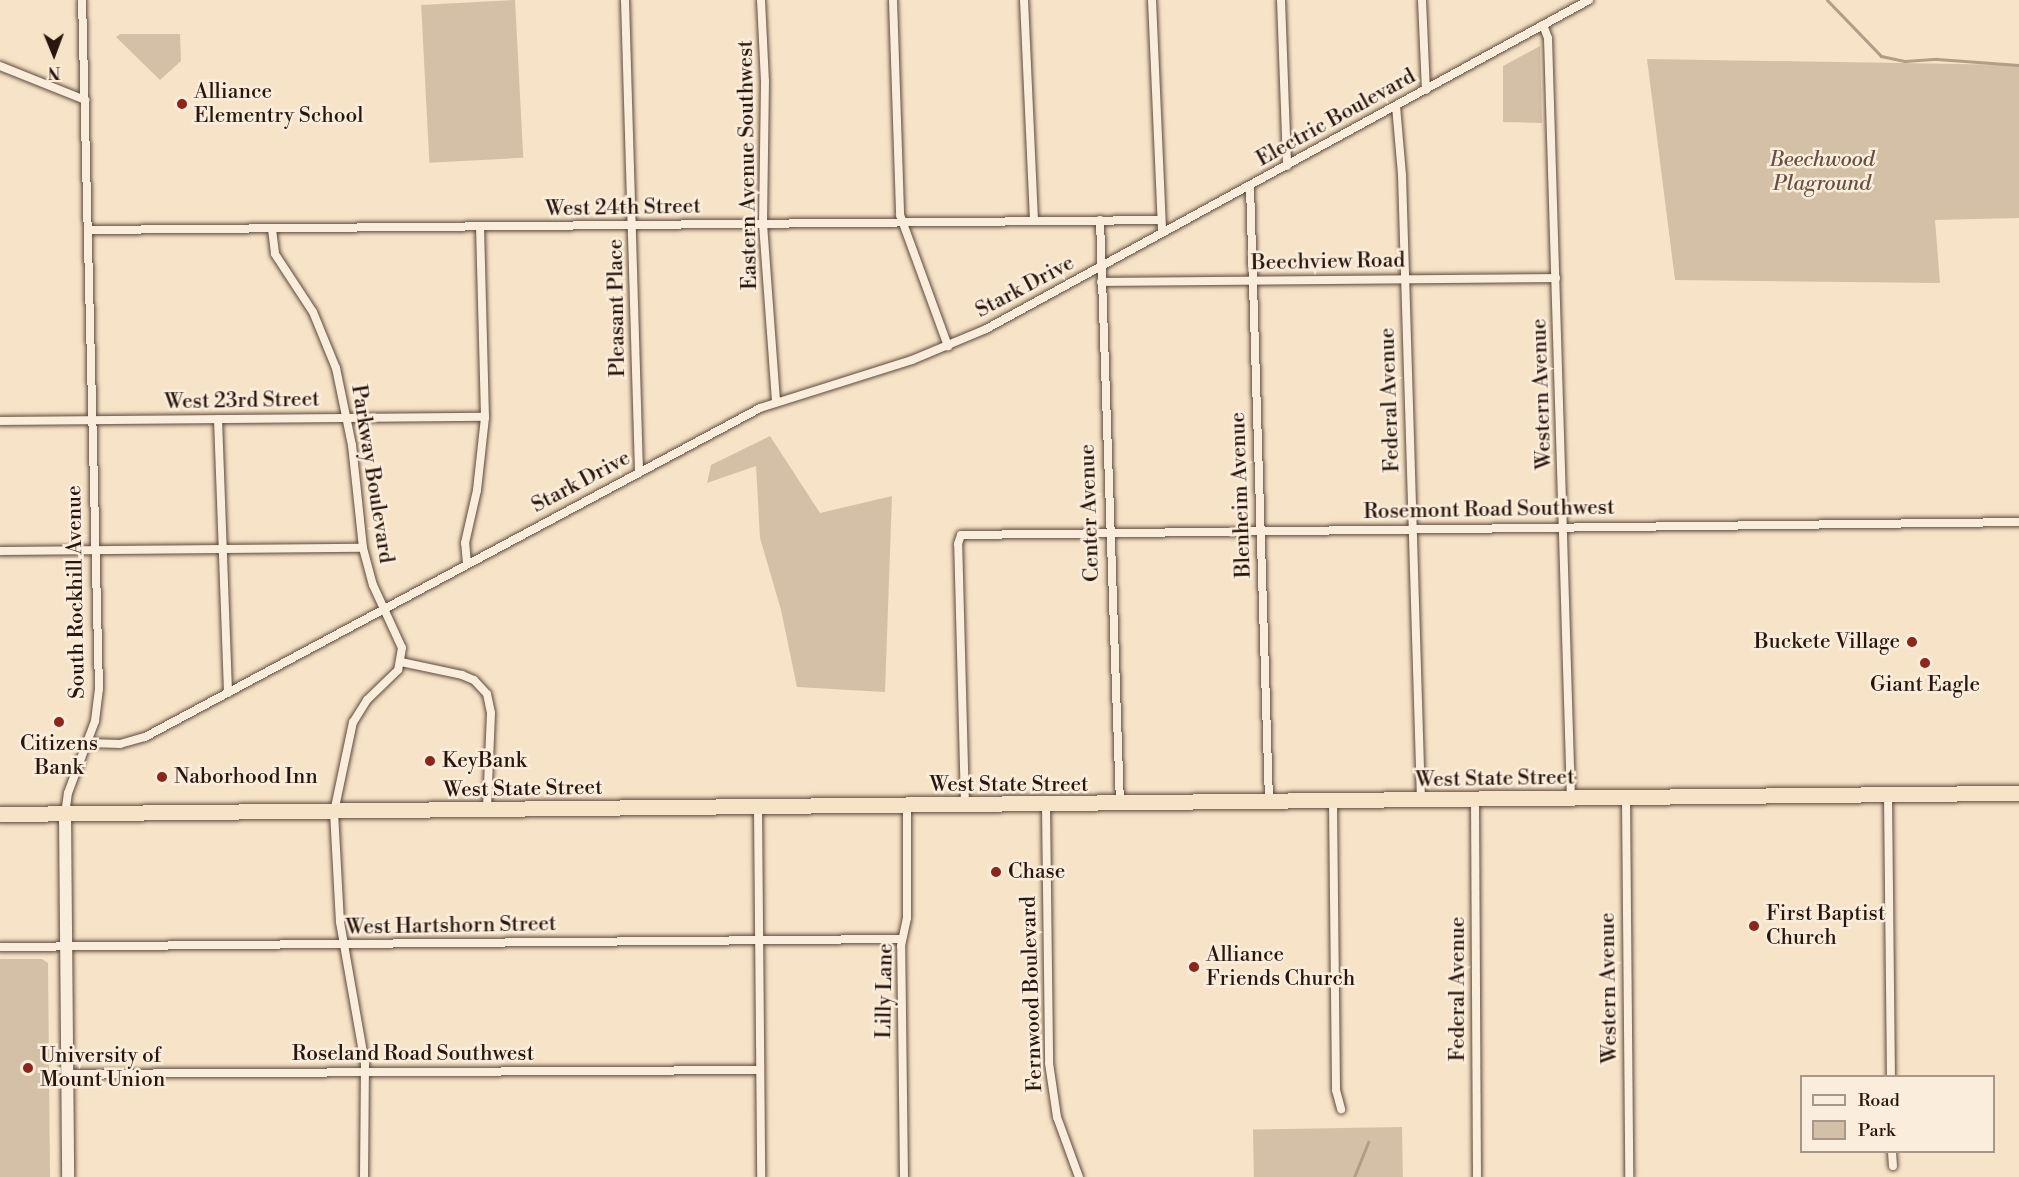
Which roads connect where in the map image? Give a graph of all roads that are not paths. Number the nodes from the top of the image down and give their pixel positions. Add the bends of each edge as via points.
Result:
1 (82, 0) edge
2 (625, 0) edge
3 (761, 0) edge
4 (893, 0) edge
5 (1024, 0) edge
6 (1152, 0) edge
7 (1281, 0) edge
8 (1422, 0) edge
9 (1589, 0) edge
10 (1543, 25) junction
11 (0, 66) edge
12 (1426, 90) junction
13 (85, 99) junction
14 (1396, 106) junction
15 (1287, 166) junction
16 (1250, 186) junction
17 (1100, 220) junction
18 (1160, 220) junction
19 (1034, 222) junction
20 (902, 223) junction
21 (763, 224) junction
22 (633, 226) junction
23 (480, 227) junction
24 (272, 229) junction
25 (88, 230) junction
26 (1162, 232) junction
27 (1101, 267) junction
28 (1557, 278) junction
29 (1405, 280) junction
30 (1253, 281) junction
31 (1101, 282) junction
32 (948, 346) junction
33 (776, 401) junction
34 (485, 417) junction
35 (348, 418) junction
36 (218, 419) junction
37 (93, 420) junction
38 (0, 421) edge
39 (639, 471) junction
40 (2019, 522) edge
41 (1564, 527) junction
42 (1412, 528) junction
43 (1260, 530) junction
44 (1108, 533) junction
45 (363, 548) junction
46 (96, 550) junction
47 (223, 550) junction
48 (0, 551) edge
49 (467, 564) junction
50 (383, 609) junction
51 (401, 662) junction
52 (228, 693) junction
53 (89, 742) junction
54 (2019, 794) edge
55 (1888, 795) junction
56 (1626, 798) junction
57 (1475, 800) junction
58 (1571, 800) junction
59 (1421, 801) junction
60 (1333, 802) junction
61 (1269, 803) junction
62 (1120, 805) junction
63 (907, 806) junction
64 (965, 806) junction
65 (1046, 806) junction
66 (758, 808) junction
67 (487, 810) junction
68 (334, 812) junction
69 (64, 813) junction
70 (0, 814) edge
71 (902, 939) junction
72 (759, 941) junction
73 (344, 945) junction
74 (66, 946) junction
75 (0, 947) edge
76 (760, 1070) junction
77 (365, 1072) junction
78 (67, 1074) junction
79 (1891, 1075) edge
80 (1341, 1110) dead end
81 (1892, 1153) edge
82 (1893, 1166) dead end
83 (68, 1177) edge
84 (364, 1177) edge
85 (761, 1177) edge
86 (904, 1177) edge
87 (1079, 1177) edge
88 (1477, 1177) edge
89 (1629, 1177) edge

1 - 13 street, South Rockhill Avenue
2 - 22 street, Pleasant Place
3 - 21 street, Eastern Avenue Southwest via 765,81
4 - 20 street
5 - 19 street
6 - 18 street
7 - 15 street
8 - 12 street
9 - 10 street, Electric Boulevard
10 - 12 street, Electric Boulevard
10 - 28 street, Western Avenue via 1548,38
11 - 13 street
12 - 14 street, Electric Boulevard
13 - 25 street, South Rockhill Avenue
14 - 15 street, Electric Boulevard
14 - 29 street, Federal Avenue via 1400,123
15 - 16 street, Electric Boulevard
16 - 26 street, Electric Boulevard
16 - 30 street, Blenheim Avenue
17 - 18 street, West 24th Street
17 - 19 street, West 24th Street
17 - 27 street, Center Avenue
18 - 26 street
19 - 20 street, West 24th Street
20 - 21 street, West 24th Street
20 - 32 street
21 - 22 street, West 24th Street
21 - 33 street, Eastern Avenue Southwest
22 - 23 street, West 24th Street
22 - 39 street, Pleasant Place
23 - 24 street, West 24th Street
23 - 34 street
24 - 25 street, West 24th Street
24 - 35 street, Parkway Boulevard via 275,254 306,299 330,350
25 - 37 street, South Rockhill Avenue
26 - 27 street, Electric Boulevard
27 - 31 street, Center Avenue
27 - 32 street, Stark Drive
28 - 29 street, Beechview Road
28 - 41 street, Western Avenue
29 - 30 street, Beechview Road
29 - 42 street, Federal Avenue
30 - 31 street, Beechview Road
30 - 43 street, Blenheim Avenue
31 - 44 street, Center Avenue
32 - 33 street, Stark Drive
33 - 39 street, Stark Drive
34 - 35 street, West 23rd Street
34 - 49 street via 477,490 465,543
35 - 36 street, West 23rd Street
35 - 45 street, Parkway Boulevard
36 - 37 street, West 23rd Street
36 - 47 street
37 - 38 street, West 23rd Street
37 - 46 street, South Rockhill Avenue
39 - 49 street, Stark Drive
40 - 41 street, Rosemont Road Southwest
41 - 42 street, Rosemont Road Southwest
41 - 58 street, Western Avenue
42 - 43 street, Rosemont Road Southwest
42 - 59 street, Federal Avenue
43 - 44 street, Rosemont Road Southwest
43 - 61 street, Blenheim Avenue
44 - 62 street, Center Avenue
44 - 64 street, Rosemont Road Southwest via 960,537
45 - 47 street
45 - 50 street, Parkway Boulevard
46 - 47 street
46 - 48 street
46 - 53 street, South Rockhill Avenue via 99,689
47 - 52 street
49 - 50 street, Stark Drive
50 - 51 street, Parkway Boulevard via 400,641
50 - 52 street, Stark Drive
51 - 67 street via 462,675 479,684 487,694 491,713
51 - 68 street via 353,722
52 - 53 street, Stark Drive via 133,741
53 - 69 street, South Rockhill Avenue
54 - 55 highway, West State Street
55 - 56 highway, West State Street
55 - 79 street
56 - 58 highway, West State Street
56 - 89 street, Western Avenue
57 - 58 highway, West State Street
57 - 59 highway, West State Street
57 - 88 street, Federal Avenue
59 - 60 highway, West State Street
60 - 61 highway, West State Street
60 - 80 street via 1336,1090
61 - 62 highway, West State Street
62 - 65 highway, West State Street
63 - 64 highway, West State Street
63 - 66 highway, West State Street
63 - 71 street, Lilly Lane via 907,918
64 - 65 highway, West State Street
65 - 87 street, Fernwood Boulevard via 1049,1063 1057,1117
66 - 67 highway, West State Street
66 - 72 street
67 - 68 highway, West State Street
68 - 69 highway, West State Street
68 - 73 street
69 - 70 highway, West State Street
69 - 74 street, South Rockhill Avenue
71 - 72 street, West Hartshorn Street
71 - 86 street, Lilly Lane
72 - 73 street, West Hartshorn Street
72 - 76 street
73 - 74 street, West Hartshorn Street
73 - 77 street
74 - 75 street, West Hartshorn Street
74 - 78 street, South Rockhill Avenue
76 - 77 street, Roseland Road Southwest
76 - 85 street
77 - 78 street, Roseland Road Southwest
77 - 84 street
78 - 83 street, South Rockhill Avenue
81 - 82 street

